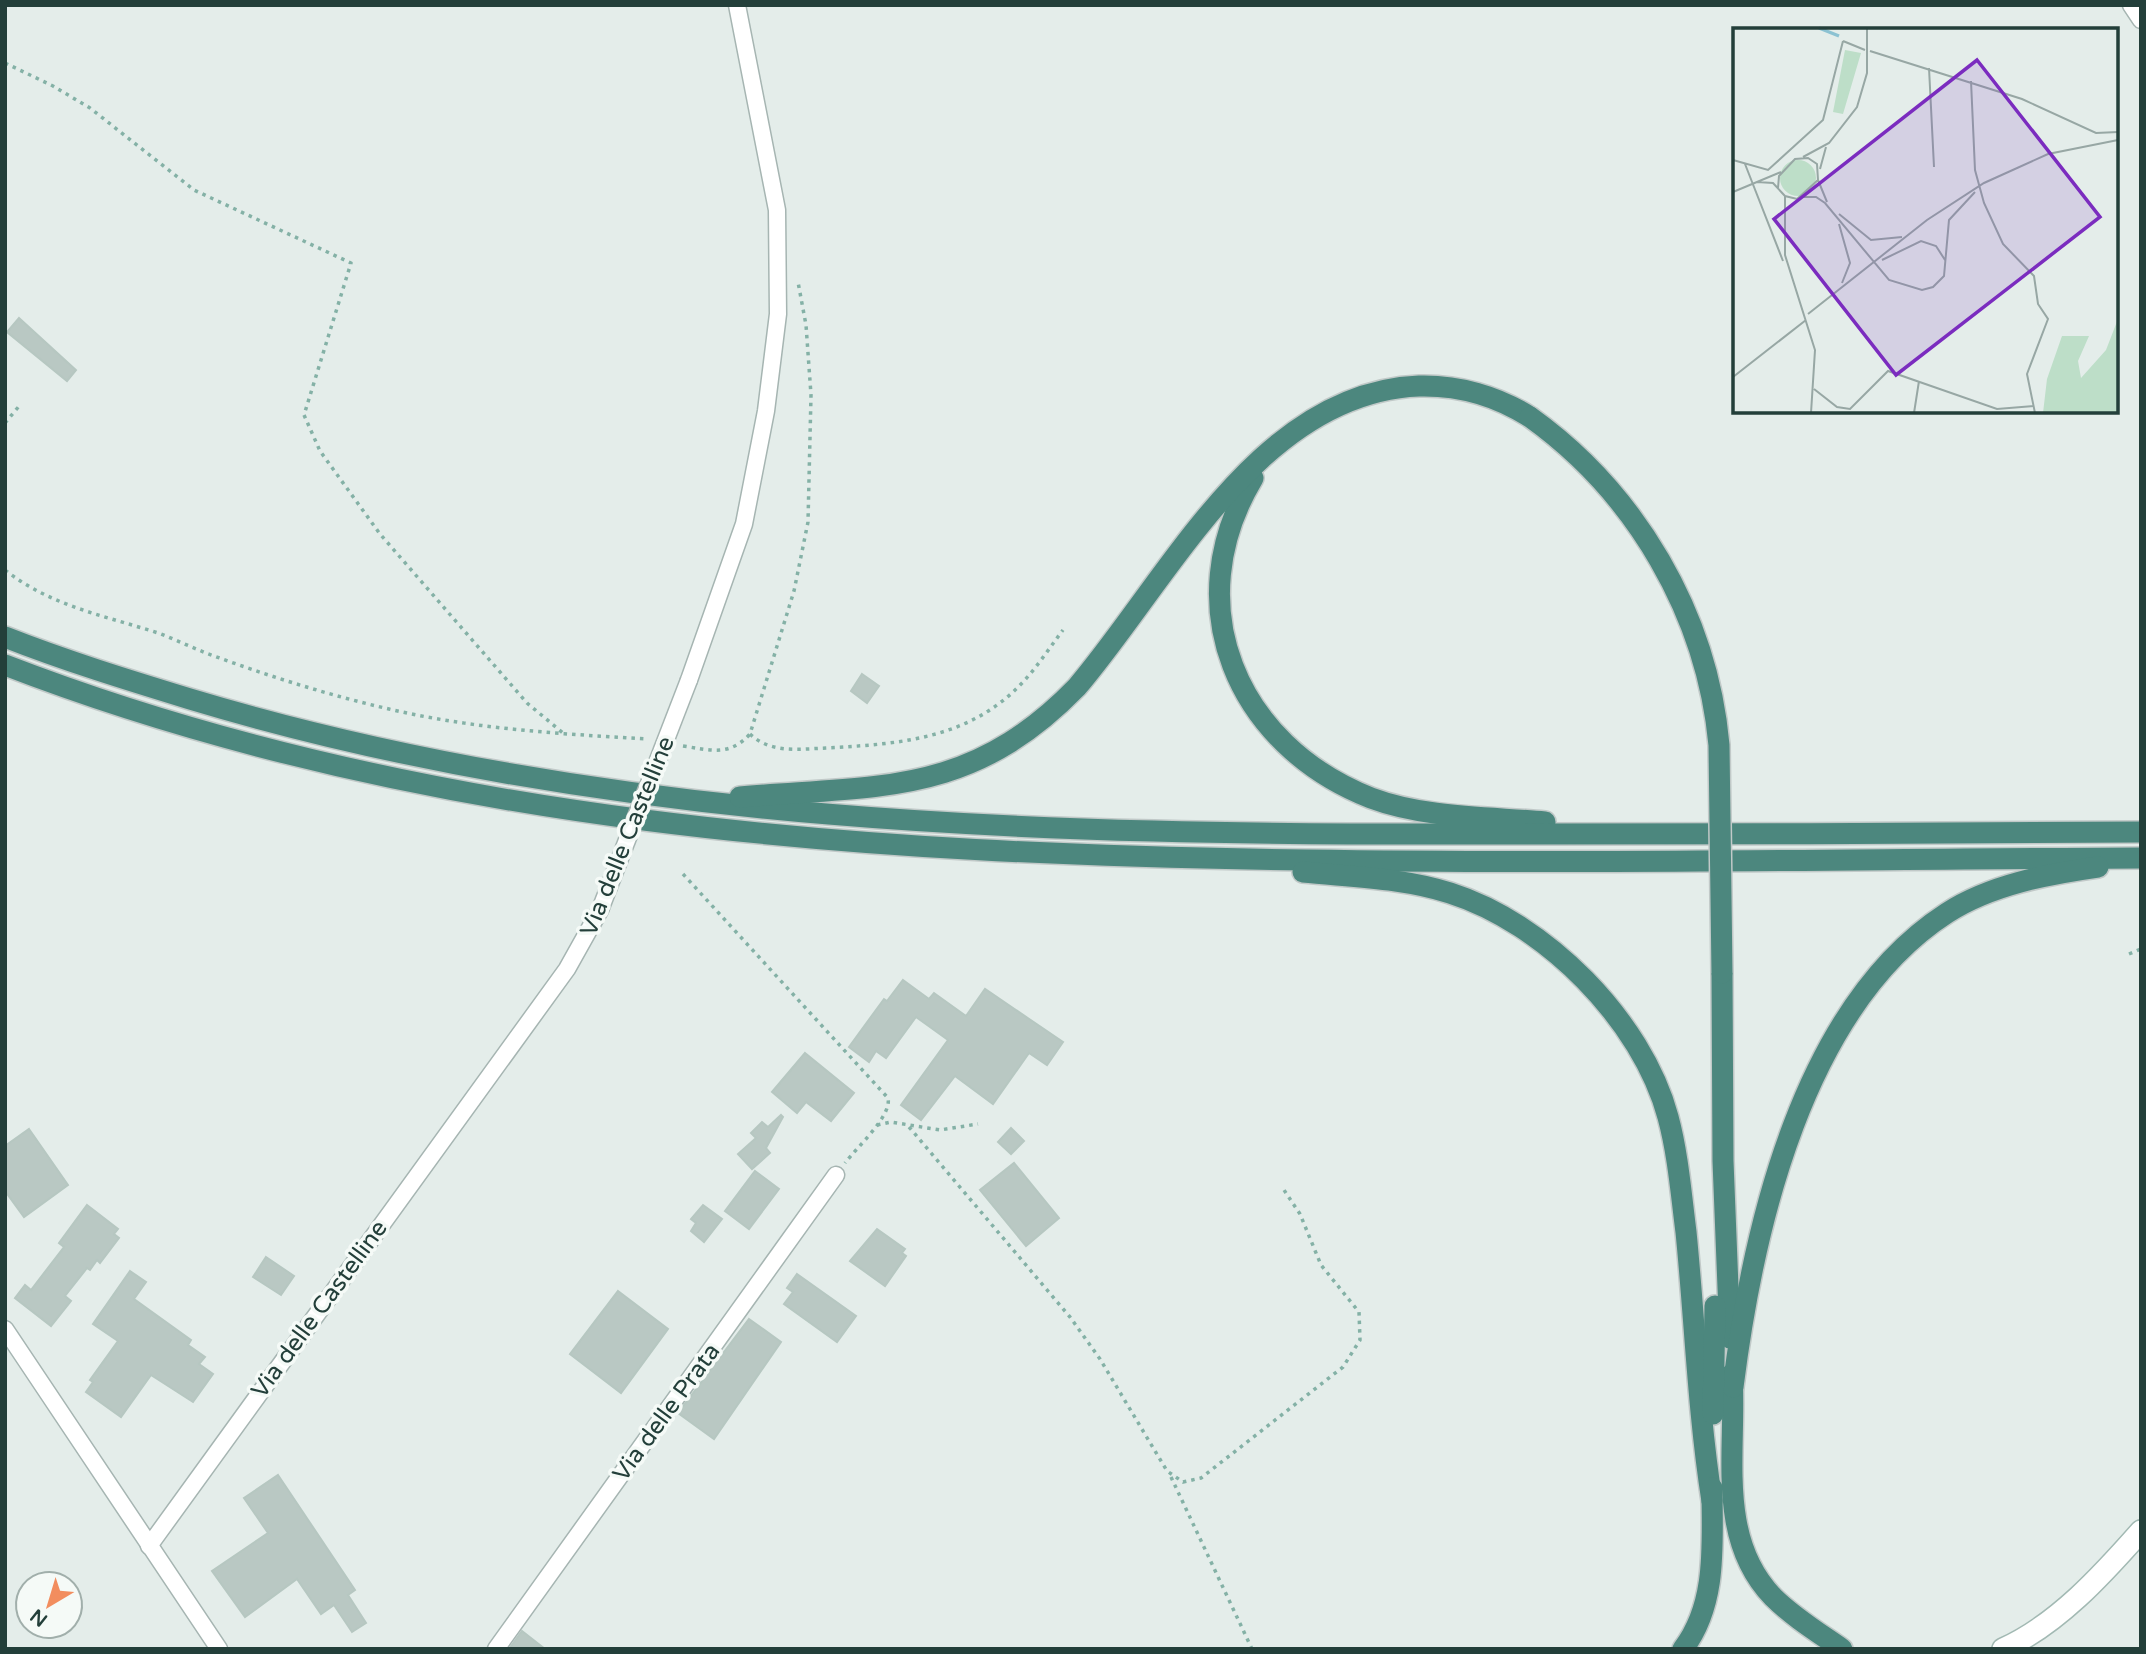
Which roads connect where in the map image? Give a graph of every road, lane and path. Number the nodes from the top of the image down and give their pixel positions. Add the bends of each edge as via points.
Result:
1 (737, 5) edge
2 (2131, 5) edge
3 (2141, 20) edge
4 (5, 62) edge
5 (780, 250) junction
6 (20, 405) dead end
7 (5, 423) edge
8 (1265, 458) junction
9 (5, 570) edge
10 (1063, 631) dead end
11 (5, 637) edge
12 (5, 666) edge
13 (565, 734) junction
14 (750, 734) junction
15 (649, 740) dead end
16 (683, 746) dead end
17 (693, 801) junction
18 (2141, 832) edge
19 (1665, 834) junction
20 (1183, 859) junction
21 (2141, 860) edge
22 (683, 874) dead end
23 (2141, 949) edge
24 (2130, 954) dead end
25 (978, 1124) dead end
26 (877, 1125) junction
27 (909, 1127) junction
28 (1723, 1161) junction
29 (836, 1175) joint
30 (1284, 1190) dead end
31 (5, 1329) edge
32 (1733, 1387) junction
33 (1167, 1471) junction
34 (1712, 1502) junction
35 (2141, 1531) edge
36 (149, 1546) junction
37 (2012, 1646) edge
38 (219, 1649) edge
39 (496, 1649) edge
40 (1252, 1649) edge
41 (1683, 1649) edge
42 (1842, 1649) edge

1 - 5 street, Via delle Castelline via 766,141
2 - 3 street
4 - 13 path via 90,108 194,190 351,263 304,415 312,437 380,534 527,703
5 - 14 path via 798,282 806,325 811,395 808,522 794,591
5 - 36 street, Via delle Castelline, bridge via 774,354 744,524 690,680 600,910 567,969
6 - 7 path
8 - 17 highway via 1224,497 1077,687 1057,708 1005,746 950,771 891,785
8 - 19 highway via 1231,523 1218,594 1231,666 1271,730 1320,771 1371,798 1418,810
8 - 28 highway, bridge via 1329,409 1380,391 1452,388 1496,400 1530,417 1590,468 1632,518 1665,569 1696,638 1716,716
9 - 13 path via 72,608 337,695 450,722
10 - 14 path via 1023,682 995,707 938,736 890,745 793,749 767,746
11 - 17 highway via 124,678 335,739 533,778
12 - 20 highway via 228,739 446,790 586,814 917,848
13 - 15 path
14 - 16 path via 726,751
17 - 19 highway via 912,822 1100,831
18 - 19 highway
20 - 21 highway
20 - 34 highway via 1423,885 1451,893 1485,906 1533,935 1601,995 1632,1039 1652,1079 1676,1150
21 - 32 highway via 2026,881 1974,898 1915,936 1874,979 1834,1042 1788,1139 1757,1242
22 - 26 path via 888,1098 890,1106
23 - 24 path
25 - 27 path via 948,1130
26 - 27 path via 891,1122
26 - 29 path
27 - 33 path via 1070,1317
28 - 32 highway
28 - 34 highway
29 - 39 street, Via delle Prata
30 - 33 path via 1300,1214 1321,1265 1359,1312 1360,1340 1343,1367 1201,1478 1183,1482
31 - 36 street
32 - 42 highway via 1733,1497 1741,1545 1750,1565 1785,1608
33 - 40 path
34 - 41 highway via 1710,1578 1702,1615
35 - 37 main road via 2066,1606
36 - 38 street

